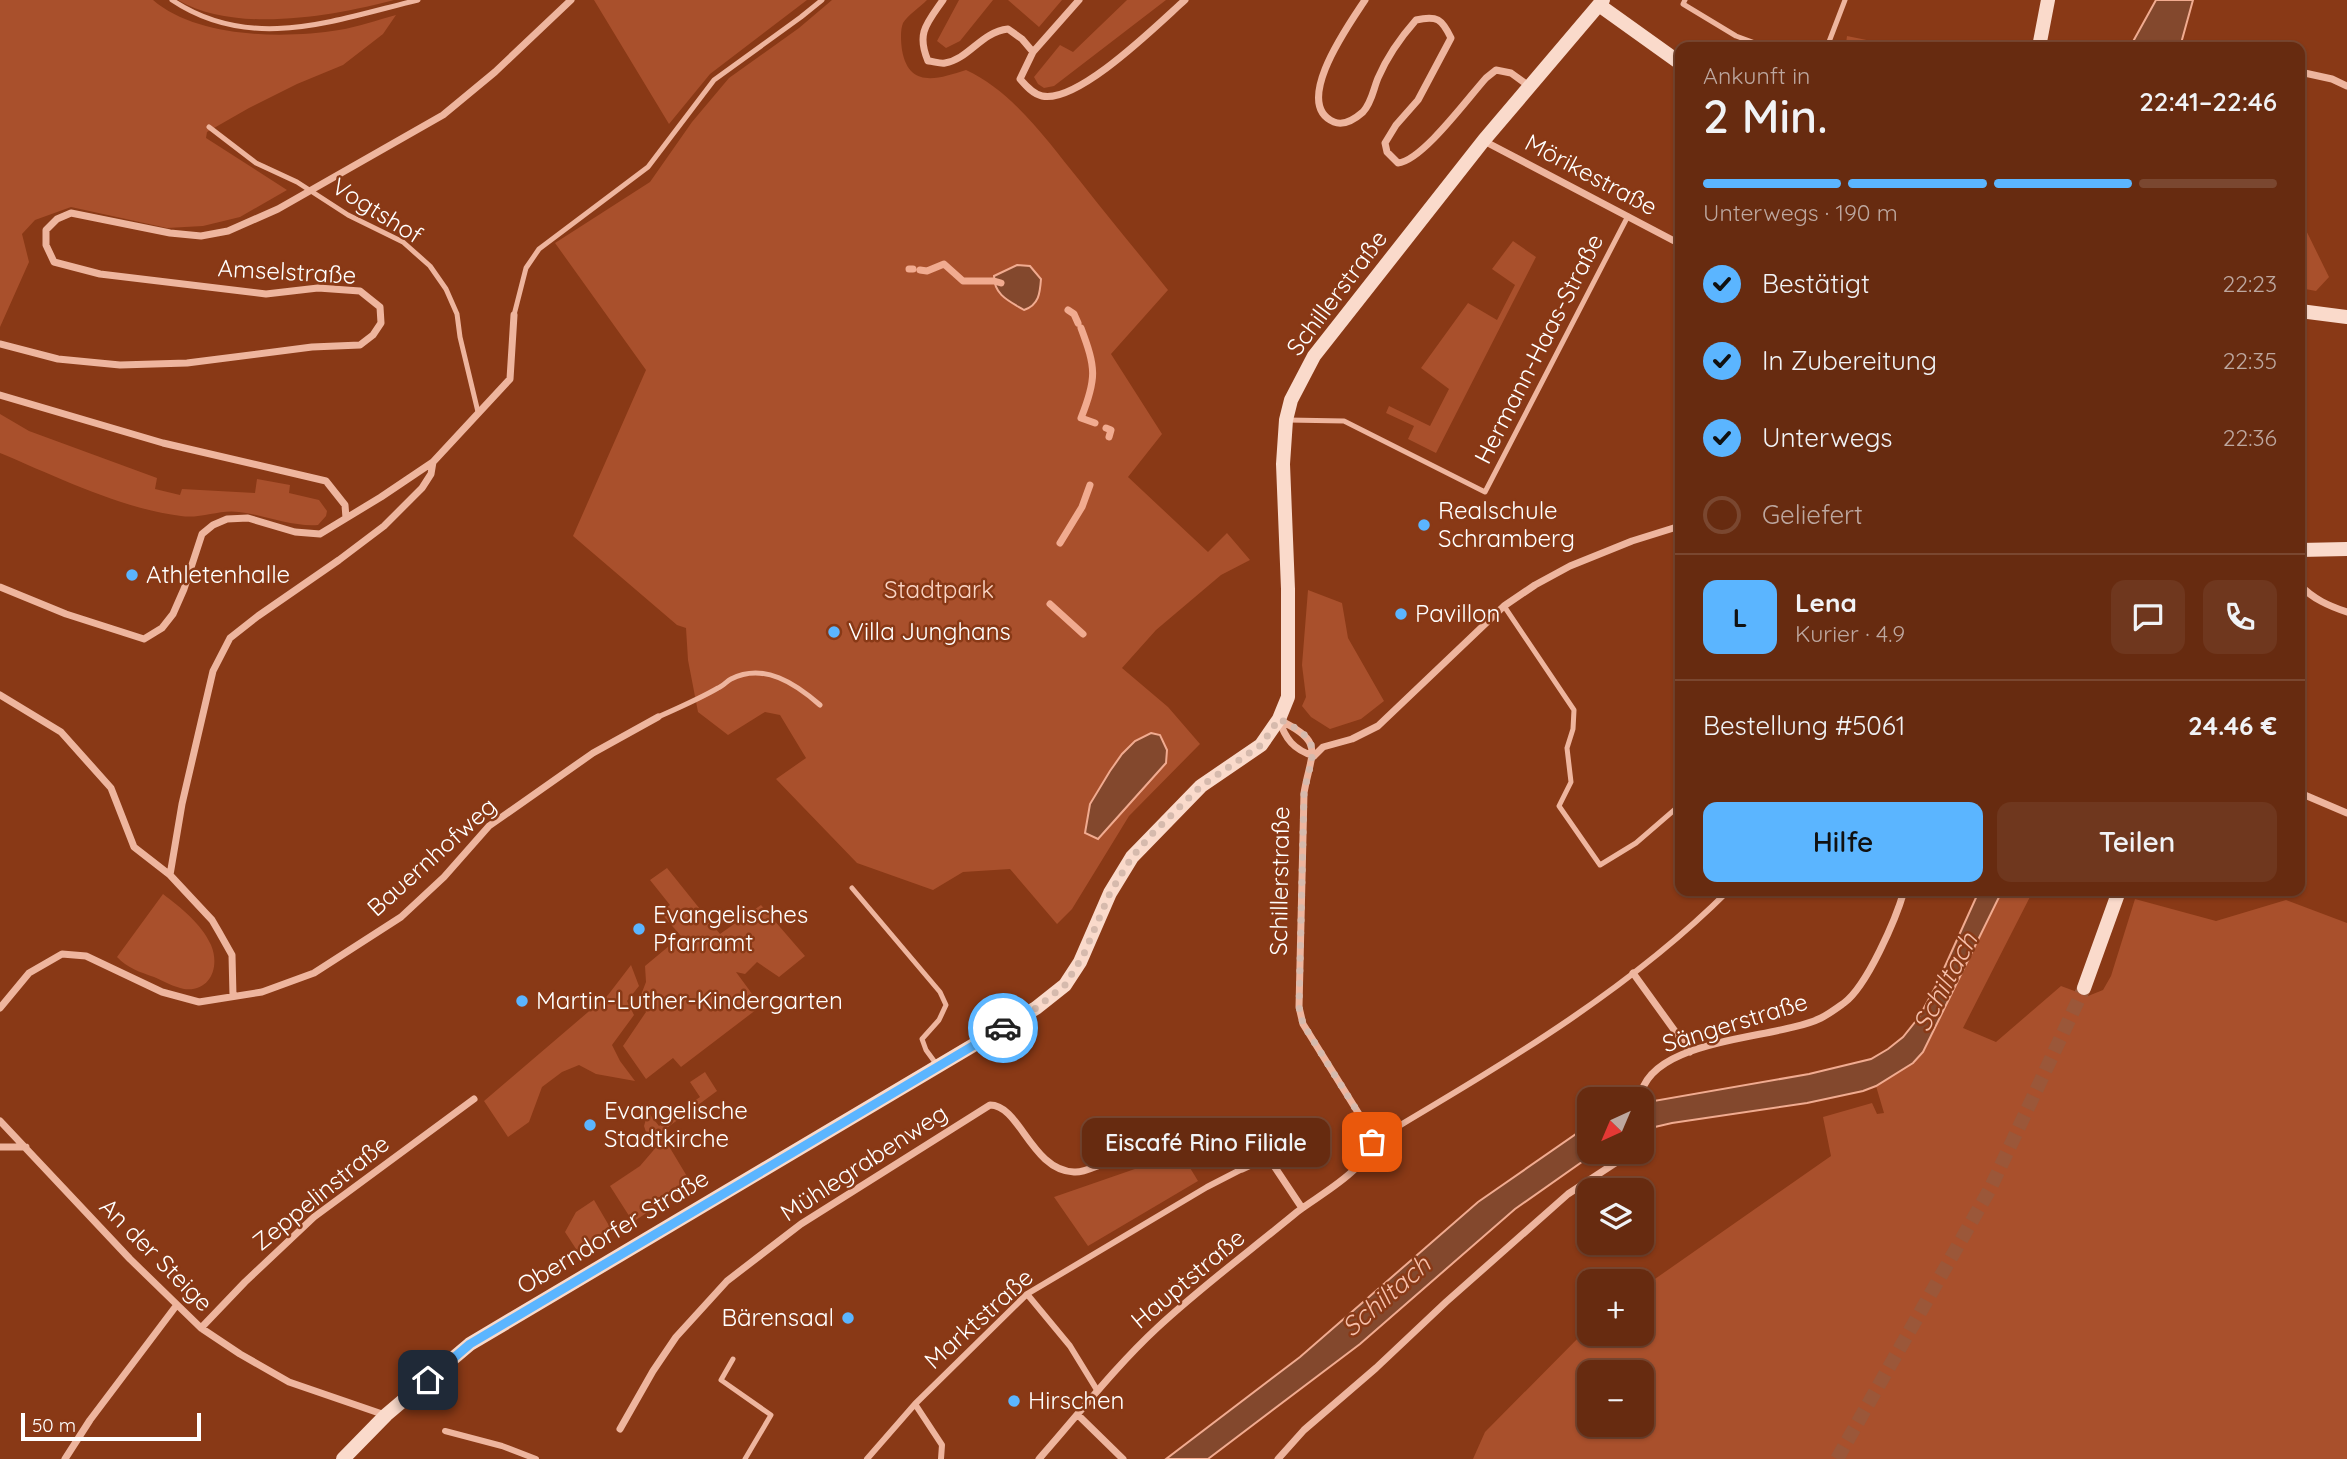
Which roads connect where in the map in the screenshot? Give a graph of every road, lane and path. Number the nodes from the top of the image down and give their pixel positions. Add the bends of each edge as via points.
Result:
1 (172, 0) edge
2 (418, 0) edge
3 (571, 0) edge
4 (822, 0) edge
5 (943, 0) edge
6 (1079, 0) edge
7 (1185, 0) edge
8 (1365, 0) edge
9 (1685, 0) edge
10 (1844, 0) edge
11 (2048, 0) edge
12 (1600, 2) edge
13 (1752, 42) edge
14 (1829, 42) edge
15 (2040, 42) edge
16 (1032, 52) junction
17 (1675, 59) edge
18 (2305, 73) edge
19 (1530, 86) junction
20 (2347, 86) edge
21 (209, 127) dead end
22 (1483, 140) junction
23 (311, 190) junction
24 (1628, 216) junction
25 (1675, 241) edge
26 (2305, 312) edge
27 (514, 315) joint
28 (2347, 317) edge
29 (0, 344) edge
30 (0, 396) edge
31 (478, 412) junction
32 (1286, 420) junction
33 (433, 462) junction
34 (346, 518) junction
35 (1675, 528) edge
36 (2347, 549) edge
37 (2305, 550) edge
38 (0, 587) edge
39 (2305, 591) edge
40 (1504, 606) junction
41 (2347, 611) edge
42 (0, 695) edge
43 (820, 705) dead end
44 (658, 717) joint
45 (1279, 719) junction
46 (1314, 756) junction
47 (2305, 795) edge
48 (1675, 809) edge
49 (2347, 813) edge
50 (170, 875) junction
51 (852, 888) dead end
52 (1723, 896) edge
53 (1902, 896) edge
54 (2117, 896) edge
55 (1633, 974) junction
56 (2084, 988) tunnel mouth
57 (233, 996) junction
58 (0, 1008) edge
59 (1036, 1008) joint
60 (1690, 1052) junction
61 (937, 1065) junction
62 (1641, 1087) edge
63 (474, 1099) dead end
64 (0, 1121) edge
65 (1372, 1142) junction
66 (0, 1147) edge
67 (26, 1147) junction
68 (1614, 1164) edge
69 (1242, 1169) junction
70 (1303, 1208) junction
71 (1027, 1294) junction
72 (176, 1306) junction
73 (201, 1328) junction
74 (733, 1359) dead end
75 (1097, 1390) junction
76 (915, 1404) junction
77 (386, 1415) junction
78 (1078, 1415) junction
79 (620, 1429) dead end
80 (444, 1432) dead end
81 (65, 1459) edge
82 (343, 1459) edge
83 (536, 1459) edge
84 (745, 1459) edge
85 (867, 1459) edge
86 (941, 1459) edge
87 (1039, 1459) edge
88 (1123, 1459) edge
89 (1278, 1459) edge

1 - 2 lane via 220,24 263,29 316,26
3 - 23 street via 443,115
4 - 27 lane via 714,80 648,167 539,250 526,268
5 - 16 street via 922,36 928,61 944,63 959,57 996,30 1008,29 1023,38
6 - 16 street
7 - 16 street via 1087,83 1060,95 1042,96 1020,79
8 - 19 street via 1329,59 1318,92 1319,106 1330,120 1347,122 1362,113 1391,53 1416,20 1440,20 1451,38 1418,100 1385,143 1398,163 1423,151 1496,71 1511,73
9 - 13 lane via 1683,5
10 - 14 lane
11 - 15 main road
12 - 17 main road
12 - 19 main road, Schillerstraße
18 - 20 street
19 - 22 main road, Schillerstraße
21 - 23 lane, Vogtshof via 256,163
22 - 24 street, Mörikestraße
22 - 32 main road, Schillerstraße via 1314,356
23 - 29 street, Amselstraße via 228,231 201,236 71,213 46,230 46,245 54,262 100,274 266,294 318,288 360,291 380,307 381,323 360,345 187,363 120,365 58,359
23 - 31 lane, Vogtshof via 348,215 403,242 430,266 457,314
24 - 25 street, Mörikestraße
24 - 32 lane, Hermann-Haas-Straße via 1485,492 1344,421
26 - 28 main road
27 - 31 street via 510,379
30 - 34 street via 163,443 327,481 345,505
31 - 33 street
32 - 45 main road, Schillerstraße via 1289,697
33 - 34 street
33 - 50 street via 422,488 384,526 230,638 213,671
34 - 38 street via 320,534 248,518 213,525 202,534 173,614 144,639
35 - 40 street via 1570,566
36 - 37 main road
39 - 41 street
40 - 46 street via 1378,726 1323,747
40 - 48 lane via 1574,710 1567,748 1572,782 1559,806 1600,865 1636,843
42 - 50 street via 61,732 111,788 134,847
43 - 44 lane via 790,681 769,674 746,674
44 - 57 street, Bauernhofweg via 593,753 489,826 444,877 370,939 313,973 262,992
45 - 46 street via 1304,735
45 - 46 street via 1292,746
45 - 59 main road, Schillerstraße via 1261,745 1201,786 1132,857 1110,893 1080,962 1065,985
46 - 65 street, Schillerstraße via 1304,793 1299,1007 1303,1024 1372,1135
47 - 49 street
50 - 57 street via 212,920 232,955
51 - 61 lane via 940,992 946,1005 922,1039
52 - 55 street, Hauptstraße
53 - 60 street, Sängerstraße via 1876,961 1846,1002 1820,1018
54 - 56 main road
55 - 60 street
55 - 65 street, Hauptstraße via 1496,1068
57 - 58 street, Bauernhofweg via 199,1002 162,992 86,956 62,954 29,973
59 - 61 main road, Oberndorfer Straße
60 - 62 street, Sängerstraße via 1658,1067
61 - 77 main road, Oberndorfer Straße via 470,1344
63 - 73 street, Zeppelinstraße via 314,1217
64 - 67 street, An der Steige
65 - 70 street, Hauptstraße via 1362,1163
66 - 67 street
67 - 72 street, An der Steige
68 - 89 street via 1568,1194 1304,1430
69 - 70 street via 1268,1157
69 - 71 street, Marktstraße
69 - 79 street, Mühlegrabenweg via 1210,1122 1077,1173 1062,1170 1042,1158 1006,1112 990,1105 801,1224 727,1281 676,1337
70 - 75 street, Hauptstraße via 1158,1326
71 - 75 street via 1070,1346
71 - 76 street, Marktstraße
72 - 73 street, An der Steige
72 - 81 street
73 - 77 street, An der Steige via 289,1382
74 - 84 lane via 721,1380 771,1415
75 - 78 street, Hauptstraße
76 - 85 street, Marktstraße
76 - 86 street via 942,1445
77 - 82 main road, Oberndorfer Straße
78 - 87 street, Hauptstraße
78 - 88 street
80 - 83 street

